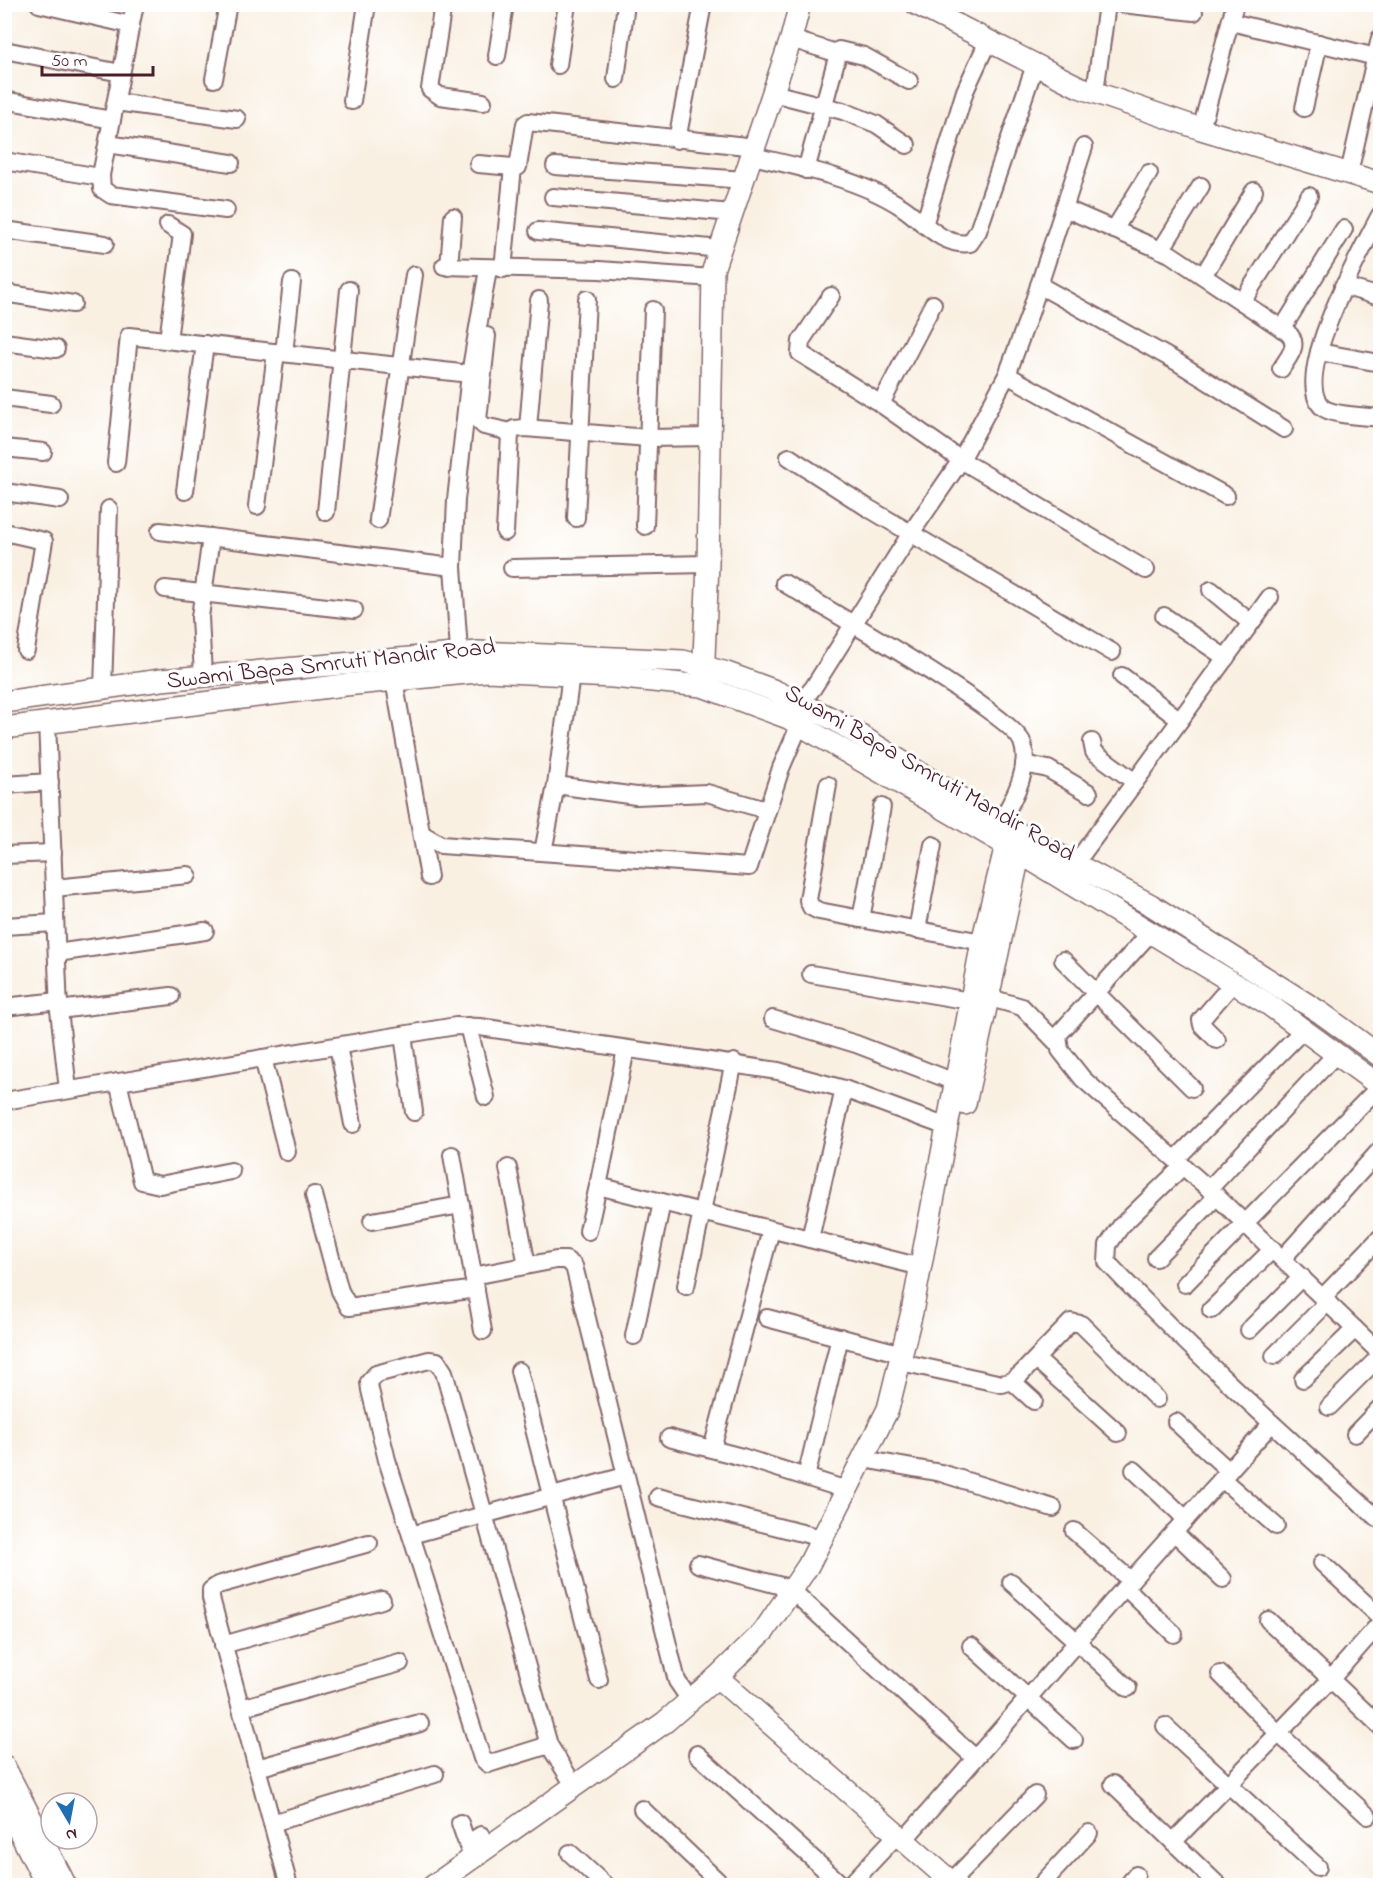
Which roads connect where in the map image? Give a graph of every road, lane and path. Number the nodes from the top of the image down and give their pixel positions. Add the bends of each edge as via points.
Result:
1 (39, 4) edge
2 (135, 4) edge
3 (228, 4) edge
4 (367, 4) edge
5 (443, 4) edge
6 (505, 4) edge
7 (567, 4) edge
8 (626, 4) edge
9 (703, 4) edge
10 (800, 4) edge
11 (915, 4) edge
12 (1107, 4) edge
13 (1122, 4) edge
14 (1235, 4) edge
15 (1194, 12) dead end
16 (1231, 22) junction
17 (131, 26) junction
18 (1380, 38) edge
19 (791, 39) junction
20 (988, 41) junction
21 (1319, 43) junction
22 (4, 50) edge
23 (836, 53) junction
24 (496, 56) dead end
25 (1376, 57) junction
26 (558, 65) dead end
27 (1035, 65) junction
28 (121, 73) junction
29 (214, 79) dead end
30 (616, 79) dead end
31 (909, 81) dead end
32 (1095, 92) junction
33 (773, 93) junction
34 (4, 100) edge
35 (352, 101) dead end
36 (116, 102) junction
37 (483, 102) dead end
38 (822, 106) junction
39 (1304, 108) dead end
40 (237, 119) dead end
41 (112, 120) junction
42 (1201, 129) junction
43 (677, 140) junction
44 (108, 144) junction
45 (907, 145) dead end
46 (1084, 147) dead end
47 (753, 151) junction
48 (4, 160) edge
49 (231, 163) dead end
50 (478, 164) dead end
51 (555, 166) dead end
52 (513, 167) junction
53 (806, 170) junction
54 (1149, 173) dead end
55 (1349, 173) junction
56 (101, 175) junction
57 (744, 180) junction
58 (1380, 183) edge
59 (1201, 186) dead end
60 (1254, 191) dead end
61 (1309, 196) dead end
62 (553, 197) dead end
63 (1064, 208) junction
64 (226, 210) dead end
65 (732, 213) junction
66 (1380, 215) edge
67 (453, 217) dead end
68 (168, 225) dead end
69 (924, 225) junction
70 (1344, 229) dead end
71 (4, 230) edge
72 (1113, 230) junction
73 (538, 231) dead end
74 (105, 244) dead end
75 (720, 249) junction
76 (1161, 250) junction
77 (495, 269) junction
78 (414, 275) dead end
79 (1203, 276) junction
80 (713, 278) junction
81 (292, 282) dead end
82 (1039, 285) junction
83 (1343, 286) junction
84 (349, 290) dead end
85 (4, 293) edge
86 (831, 296) dead end
87 (1380, 297) edge
88 (587, 299) dead end
89 (539, 300) dead end
90 (1242, 302) junction
91 (73, 304) dead end
92 (933, 304) dead end
93 (653, 310) dead end
94 (1282, 329) junction
95 (487, 336) dead end
96 (168, 340) junction
97 (4, 342) edge
98 (205, 344) junction
99 (56, 349) dead end
100 (1319, 352) junction
101 (280, 353) junction
102 (341, 359) junction
103 (1380, 363) edge
104 (401, 366) junction
105 (1281, 369) dead end
106 (470, 374) junction
107 (1007, 375) junction
108 (4, 398) edge
109 (881, 404) junction
110 (51, 405) dead end
111 (1380, 418) edge
112 (528, 428) junction
113 (1284, 429) dead end
114 (511, 432) junction
115 (579, 432) junction
116 (710, 437) junction
117 (648, 438) junction
118 (4, 448) edge
119 (43, 452) dead end
120 (789, 457) dead end
121 (961, 460) junction
122 (116, 463) dead end
123 (4, 492) edge
124 (185, 492) dead end
125 (1226, 496) dead end
126 (60, 500) dead end
127 (257, 506) dead end
128 (109, 509) dead end
129 (326, 512) dead end
130 (576, 518) dead end
131 (378, 520) dead end
132 (645, 526) dead end
133 (160, 531) dead end
134 (4, 532) edge
135 (505, 532) dead end
136 (911, 533) junction
137 (211, 537) junction
138 (708, 564) junction
139 (453, 567) junction
140 (513, 568) dead end
141 (1146, 570) dead end
142 (784, 584) dead end
143 (165, 589) dead end
144 (1212, 590) dead end
145 (203, 593) junction
146 (1270, 597) dead end
147 (354, 610) dead end
148 (1164, 616) dead end
149 (1251, 623) junction
150 (854, 625) junction
151 (26, 650) dead end
152 (1112, 652) dead end
153 (1226, 658) junction
154 (460, 663) junction
155 (571, 675) junction
156 (203, 676) junction
157 (703, 676) junction
158 (1122, 676) dead end
159 (394, 680) junction
160 (104, 688) junction
161 (4, 702) edge
162 (796, 715) junction
163 (1180, 720) junction
164 (47, 722) junction
165 (4, 728) edge
166 (1092, 742) dead end
167 (1024, 764) junction
168 (50, 782) junction
169 (1135, 782) junction
170 (4, 784) edge
171 (556, 785) junction
172 (828, 785) dead end
173 (1089, 793) dead end
174 (882, 807) dead end
175 (766, 810) junction
176 (422, 834) junction
177 (1009, 837) junction
178 (933, 845) dead end
179 (543, 852) junction
180 (53, 853) junction
181 (4, 855) edge
182 (1075, 864) junction
183 (188, 875) dead end
184 (429, 878) dead end
185 (54, 888) junction
186 (861, 919) junction
187 (56, 923) junction
188 (4, 926) edge
189 (917, 930) junction
190 (205, 931) dead end
191 (1151, 932) junction
192 (982, 942) junction
193 (57, 953) junction
194 (1063, 960) dead end
195 (812, 974) dead end
196 (1233, 983) junction
197 (1094, 993) junction
198 (171, 996) dead end
199 (979, 999) junction
200 (59, 1006) junction
201 (4, 1007) edge
202 (773, 1019) dead end
203 (468, 1026) junction
204 (1302, 1031) junction
205 (403, 1035) junction
206 (1217, 1040) dead end
207 (1059, 1045) junction
208 (338, 1046) junction
209 (626, 1049) junction
210 (1336, 1054) junction
211 (1380, 1056) edge
212 (263, 1058) junction
213 (734, 1062) junction
214 (118, 1082) junction
215 (955, 1082) junction
216 (1380, 1086) edge
217 (1192, 1088) dead end
218 (844, 1089) junction
219 (68, 1090) junction
220 (486, 1097) dead end
221 (4, 1101) edge
222 (414, 1112) dead end
223 (353, 1124) dead end
224 (947, 1127) junction
225 (1380, 1150) edge
226 (287, 1152) dead end
227 (452, 1155) dead end
228 (1180, 1162) junction
229 (508, 1168) dead end
230 (231, 1171) dead end
231 (598, 1186) junction
232 (1213, 1193) junction
233 (314, 1196) dead end
234 (662, 1202) junction
235 (461, 1205) junction
236 (702, 1212) junction
237 (372, 1221) dead end
238 (1244, 1223) junction
239 (771, 1230) junction
240 (588, 1231) dead end
241 (1380, 1238) edge
242 (810, 1239) junction
243 (1278, 1253) junction
244 (1156, 1258) dead end
245 (527, 1265) junction
246 (921, 1268) junction
247 (1302, 1276) junction
248 (475, 1282) junction
249 (1185, 1284) dead end
250 (686, 1286) dead end
251 (1325, 1299) junction
252 (1211, 1310) dead end
253 (767, 1318) dead end
254 (1355, 1329) junction
255 (1248, 1330) dead end
256 (483, 1331) dead end
257 (634, 1336) dead end
258 (840, 1337) junction
259 (1380, 1354) edge
260 (1274, 1356) dead end
261 (906, 1359) junction
262 (1036, 1359) junction
263 (519, 1371) dead end
264 (1303, 1379) dead end
265 (1012, 1381) junction
266 (1157, 1399) dead end
267 (1034, 1401) dead end
268 (1329, 1407) dead end
269 (1380, 1408) edge
270 (1176, 1422) dead end
271 (1271, 1424) junction
272 (1118, 1433) dead end
273 (1355, 1434) dead end
274 (669, 1438) dead end
275 (712, 1449) junction
276 (869, 1459) junction
277 (1134, 1470) dead end
278 (1225, 1475) junction
279 (625, 1476) junction
280 (806, 1477) junction
281 (847, 1490) junction
282 (551, 1496) junction
283 (658, 1497) dead end
284 (1053, 1509) dead end
285 (483, 1515) junction
286 (1377, 1518) dead end
287 (1186, 1519) junction
288 (1276, 1526) dead end
289 (1074, 1531) dead end
290 (1174, 1532) junction
291 (411, 1535) junction
292 (822, 1538) junction
293 (369, 1543) dead end
294 (1322, 1563) dead end
295 (698, 1564) dead end
296 (1223, 1579) dead end
297 (1011, 1582) dead end
298 (1128, 1584) junction
299 (796, 1593) junction
300 (382, 1600) dead end
301 (1380, 1617) edge
302 (1268, 1620) dead end
303 (1380, 1623) edge
304 (1174, 1634) dead end
305 (1076, 1642) junction
306 (223, 1644) junction
307 (971, 1646) dead end
308 (400, 1663) dead end
309 (1220, 1674) dead end
310 (599, 1680) dead end
311 (721, 1680) junction
312 (1330, 1680) junction
313 (1128, 1688) dead end
314 (1028, 1697) junction
315 (690, 1700) junction
316 (241, 1708) junction
317 (420, 1723) dead end
318 (1165, 1726) dead end
319 (1380, 1726) edge
320 (1278, 1732) junction
321 (1074, 1740) dead end
322 (549, 1745) junction
323 (697, 1754) dead end
324 (975, 1758) junction
325 (4, 1766) edge
326 (257, 1768) junction
327 (602, 1771) junction
328 (435, 1774) dead end
329 (1113, 1784) dead end
330 (1229, 1784) junction
331 (575, 1787) junction
332 (1035, 1795) dead end
333 (4, 1801) edge
334 (642, 1809) dead end
335 (541, 1816) junction
336 (1368, 1816) dead end
337 (272, 1823) junction
338 (460, 1823) dead end
339 (1089, 1833) dead end
340 (900, 1837) junction
341 (1173, 1842) junction
342 (474, 1846) junction
343 (570, 1853) dead end
344 (1318, 1868) dead end
345 (954, 1883) edge
346 (433, 1885) edge
347 (47, 1886) edge
348 (66, 1886) edge
349 (289, 1886) edge
350 (449, 1886) edge
351 (606, 1886) edge
352 (723, 1886) edge
353 (843, 1886) edge
354 (849, 1886) edge
355 (1040, 1886) edge
356 (1219, 1886) edge

1 - 17 street
2 - 17 street
3 - 29 street
4 - 35 street
5 - 37 street via 430,89 440,96
6 - 24 street
7 - 26 street
8 - 30 street
9 - 43 street
10 - 19 street
11 - 20 street
12 - 32 street
13 - 15 street
14 - 16 street
16 - 21 street
16 - 42 street
17 - 28 street
18 - 25 street
19 - 23 street
19 - 33 street
20 - 27 street
20 - 69 street via 965,91
21 - 25 street
21 - 39 street
22 - 28 street
23 - 31 street via 843,49 864,56
23 - 38 street
25 - 55 street
27 - 32 street
27 - 69 street via 973,240 963,244 951,241
28 - 36 street
32 - 42 street
33 - 38 street
33 - 47 street
34 - 41 street
36 - 40 street
36 - 41 street
38 - 45 street via 876,124
38 - 53 street
41 - 44 street
42 - 55 street
43 - 47 street
43 - 52 street via 531,121 525,124 518,167
44 - 49 street
44 - 56 street
46 - 63 street
47 - 53 street
47 - 57 street
48 - 56 street
50 - 52 street
51 - 57 street
52 - 77 street
53 - 69 street via 859,186 901,206
54 - 72 street
55 - 58 street
56 - 64 street via 102,189 111,195
57 - 65 street
59 - 76 street
60 - 79 street
61 - 90 street
62 - 65 street
63 - 72 street
63 - 82 street
65 - 75 street
66 - 83 street
67 - 77 street via 447,267
68 - 96 street via 182,234
70 - 94 street
71 - 74 street
72 - 76 street
73 - 75 street
75 - 80 street
76 - 79 street
77 - 80 street via 599,270
77 - 106 street
78 - 104 street
79 - 90 street
80 - 116 street
81 - 101 street
82 - 107 street
82 - 113 street via 1177,362
83 - 87 street
83 - 100 street
84 - 102 street
85 - 91 street
86 - 109 street via 801,341 800,353
88 - 115 street
89 - 112 street
90 - 94 street
92 - 109 street
93 - 117 street
94 - 105 street via 1292,336 1294,346
95 - 114 street via 479,423
96 - 98 street
96 - 122 street via 129,336
97 - 99 street
98 - 101 street
98 - 124 street
100 - 103 street
100 - 111 street via 1315,378 1316,395 1322,406 1331,411
101 - 102 street
101 - 127 street
102 - 104 street
102 - 129 street
104 - 106 street
104 - 131 street
106 - 139 street
107 - 121 street
107 - 125 street
108 - 110 street
109 - 121 street
112 - 114 street
112 - 115 street
114 - 135 street
115 - 117 street
115 - 130 street
116 - 117 street
116 - 138 street
117 - 132 street
118 - 119 street
120 - 136 street
121 - 136 street
121 - 141 street
123 - 126 street
128 - 160 street
133 - 137 street
134 - 151 street via 44,541
136 - 150 street
136 - 152 street
137 - 139 street
137 - 145 street
138 - 140 street
138 - 157 street
139 - 154 street
142 - 150 street
143 - 145 street
144 - 149 street
145 - 147 street
145 - 156 street
146 - 149 street
148 - 153 street
149 - 153 street
150 - 162 street
150 - 167 street via 1000,719 1022,742
153 - 163 street
154 - 155 street, Swami Bapa Smruti Mandir Road via 487,671
154 - 156 street
154 - 157 street via 566,654 683,661
154 - 159 street, Swami Bapa Smruti Mandir Road
155 - 157 street, Swami Bapa Smruti Mandir Road
155 - 171 street
156 - 160 street
157 - 162 street, Swami Bapa Smruti Mandir Road
158 - 163 street
159 - 164 street, Swami Bapa Smruti Mandir Road
159 - 176 street
160 - 161 street
162 - 175 street
162 - 177 street, Swami Bapa Smruti Mandir Road
163 - 169 street
164 - 165 street, Swami Bapa Smruti Mandir Road
164 - 168 street
166 - 169 street via 1094,752
167 - 173 street via 1048,769
167 - 177 street
168 - 170 street
168 - 180 street
169 - 182 street
171 - 175 street via 636,796 707,793
171 - 179 street
172 - 186 street via 808,900 819,911
174 - 186 street
175 - 179 street via 749,867
176 - 179 street via 441,845
176 - 184 street
177 - 182 street
177 - 191 street, Swami Bapa Smruti Mandir Road
177 - 192 street
177 - 199 street
178 - 189 street
180 - 181 street
180 - 185 street
182 - 211 street via 1151,905 1321,1013
183 - 185 street
185 - 187 street
186 - 189 street
187 - 188 street
187 - 193 street
189 - 192 street
190 - 193 street
191 - 196 street, Swami Bapa Smruti Mandir Road
191 - 197 street
192 - 199 street
193 - 200 street
194 - 197 street
195 - 199 street
196 - 204 street, Swami Bapa Smruti Mandir Road
196 - 206 street via 1202,1020
197 - 207 street via 1058,1035
197 - 217 street
198 - 200 street
199 - 207 street via 1022,1007
199 - 215 street
199 - 261 street
200 - 201 street
200 - 219 street
202 - 215 street via 856,1044
203 - 205 street
203 - 209 street
203 - 220 street
204 - 210 street, Swami Bapa Smruti Mandir Road
204 - 228 street
205 - 208 street
205 - 222 street
207 - 228 street via 1083,1079
208 - 212 street
208 - 223 street
209 - 213 street
209 - 231 street
210 - 216 street, Swami Bapa Smruti Mandir Road
210 - 232 street
212 - 214 street
212 - 226 street
213 - 218 street
213 - 236 street
214 - 219 street
214 - 230 street via 142,1180 160,1185
215 - 224 street
216 - 238 street
218 - 224 street
218 - 242 street
219 - 221 street
224 - 246 street
225 - 243 street
227 - 235 street
228 - 232 street
228 - 271 street via 1121,1226 1108,1245 1107,1262
229 - 245 street
231 - 234 street
231 - 240 street
232 - 238 street
232 - 244 street
233 - 248 street via 340,1291 349,1307
234 - 236 street
234 - 257 street
235 - 237 street
235 - 248 street
236 - 239 street
236 - 250 street
238 - 243 street
238 - 249 street
239 - 242 street
239 - 275 street
241 - 251 street
242 - 246 street
243 - 247 street
243 - 252 street
245 - 248 street
245 - 279 street via 566,1260 574,1266
246 - 261 street
247 - 251 street
247 - 255 street
248 - 256 street
251 - 254 street
251 - 260 street
253 - 258 street
254 - 259 street
254 - 264 street
258 - 261 street
258 - 280 street
259 - 268 street
261 - 265 street via 1002,1384
261 - 276 street
262 - 265 street
262 - 266 street via 1071,1322 1081,1324
262 - 272 street
263 - 282 street
265 - 267 street
269 - 273 street
270 - 278 street
271 - 278 street
271 - 286 street
274 - 275 street
275 - 280 street
276 - 281 street
276 - 284 street via 941,1473
276 - 299 street via 832,1545
277 - 287 street
278 - 287 street
278 - 288 street
279 - 282 street
279 - 315 street via 677,1681
280 - 281 street
281 - 292 street
282 - 285 street
282 - 310 street
283 - 292 street
285 - 291 street
285 - 291 street via 444,1372 437,1361 376,1374 369,1382 370,1390
285 - 322 street
287 - 290 street
289 - 298 street
290 - 296 street
290 - 298 street
291 - 322 street via 482,1758 488,1764
292 - 299 street
293 - 306 street via 218,1585 211,1590 210,1598
294 - 301 street
295 - 299 street
297 - 305 street
298 - 304 street
298 - 305 street
299 - 311 street
299 - 324 street
300 - 306 street
302 - 312 street
303 - 312 street
305 - 313 street
305 - 314 street
306 - 316 street
307 - 314 street
308 - 316 street
309 - 320 street
311 - 315 street
311 - 327 street via 672,1728
311 - 340 street
312 - 319 street
312 - 320 street
314 - 321 street
314 - 324 street
315 - 327 street
316 - 326 street
317 - 326 street
318 - 330 street
320 - 330 street
320 - 336 street
322 - 331 street
323 - 353 street
324 - 340 street
325 - 348 street
326 - 337 street
327 - 331 street
327 - 335 street
328 - 337 street
329 - 341 street
330 - 341 street
330 - 344 street
331 - 335 street
332 - 345 street
333 - 347 street
334 - 352 street
335 - 342 street
335 - 350 street
337 - 349 street
338 - 342 street
339 - 355 street
340 - 345 street
340 - 354 street
341 - 356 street
342 - 346 street
343 - 351 street

